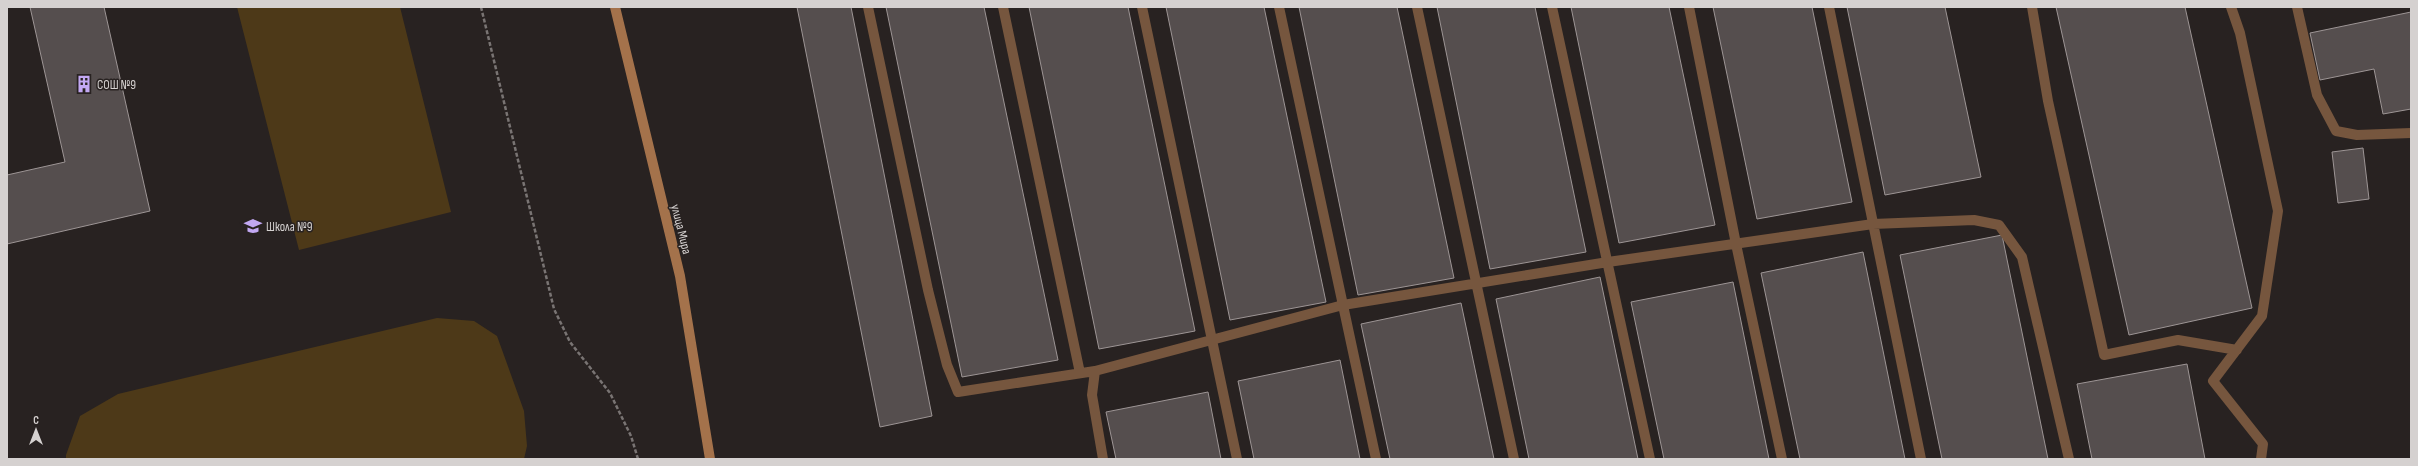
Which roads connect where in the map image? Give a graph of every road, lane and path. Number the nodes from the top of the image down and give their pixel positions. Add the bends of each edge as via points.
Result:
1 (481, 7) edge
2 (615, 7) edge
3 (868, 7) edge
4 (1003, 7) edge
5 (1142, 7) edge
6 (1279, 7) edge
7 (1417, 7) edge
8 (1552, 7) edge
9 (1689, 7) edge
10 (1828, 7) edge
11 (2032, 7) edge
12 (2231, 7) edge
13 (2297, 7) edge
14 (2411, 132) edge
15 (1873, 224) junction
16 (1736, 244) junction
17 (1608, 262) junction
18 (1478, 283) junction
19 (1343, 305) junction
20 (1212, 340) junction
21 (2237, 350) junction
22 (1095, 371) junction
23 (1080, 373) junction
24 (638, 459) edge
25 (710, 459) edge
26 (1103, 459) edge
27 (1237, 459) edge
28 (1376, 459) edge
29 (1514, 459) edge
30 (1650, 459) edge
31 (1782, 459) edge
32 (1921, 459) edge
33 (2069, 459) edge
34 (2261, 459) edge

1 - 24 path via 554,309 570,342 610,393 631,436
2 - 25 main road, улица Мира via 680,276
3 - 23 lane via 928,290 947,365 958,392
4 - 23 lane
5 - 20 lane
6 - 19 lane
7 - 18 lane
8 - 17 lane
9 - 16 lane
10 - 15 lane
11 - 21 lane via 2048,101 2104,355 2178,340
12 - 21 lane via 2240,33 2278,211 2262,316
13 - 14 lane via 2317,94 2336,131 2357,135
15 - 16 lane
15 - 32 lane
15 - 33 lane via 1974,220 1999,225 2022,257
16 - 17 lane
16 - 31 lane
17 - 18 lane
17 - 30 lane
18 - 19 lane
18 - 29 lane
19 - 20 lane
19 - 28 lane
20 - 22 lane
20 - 27 lane
21 - 34 lane via 2213,381 2263,444
22 - 23 lane
22 - 26 lane via 1092,395

